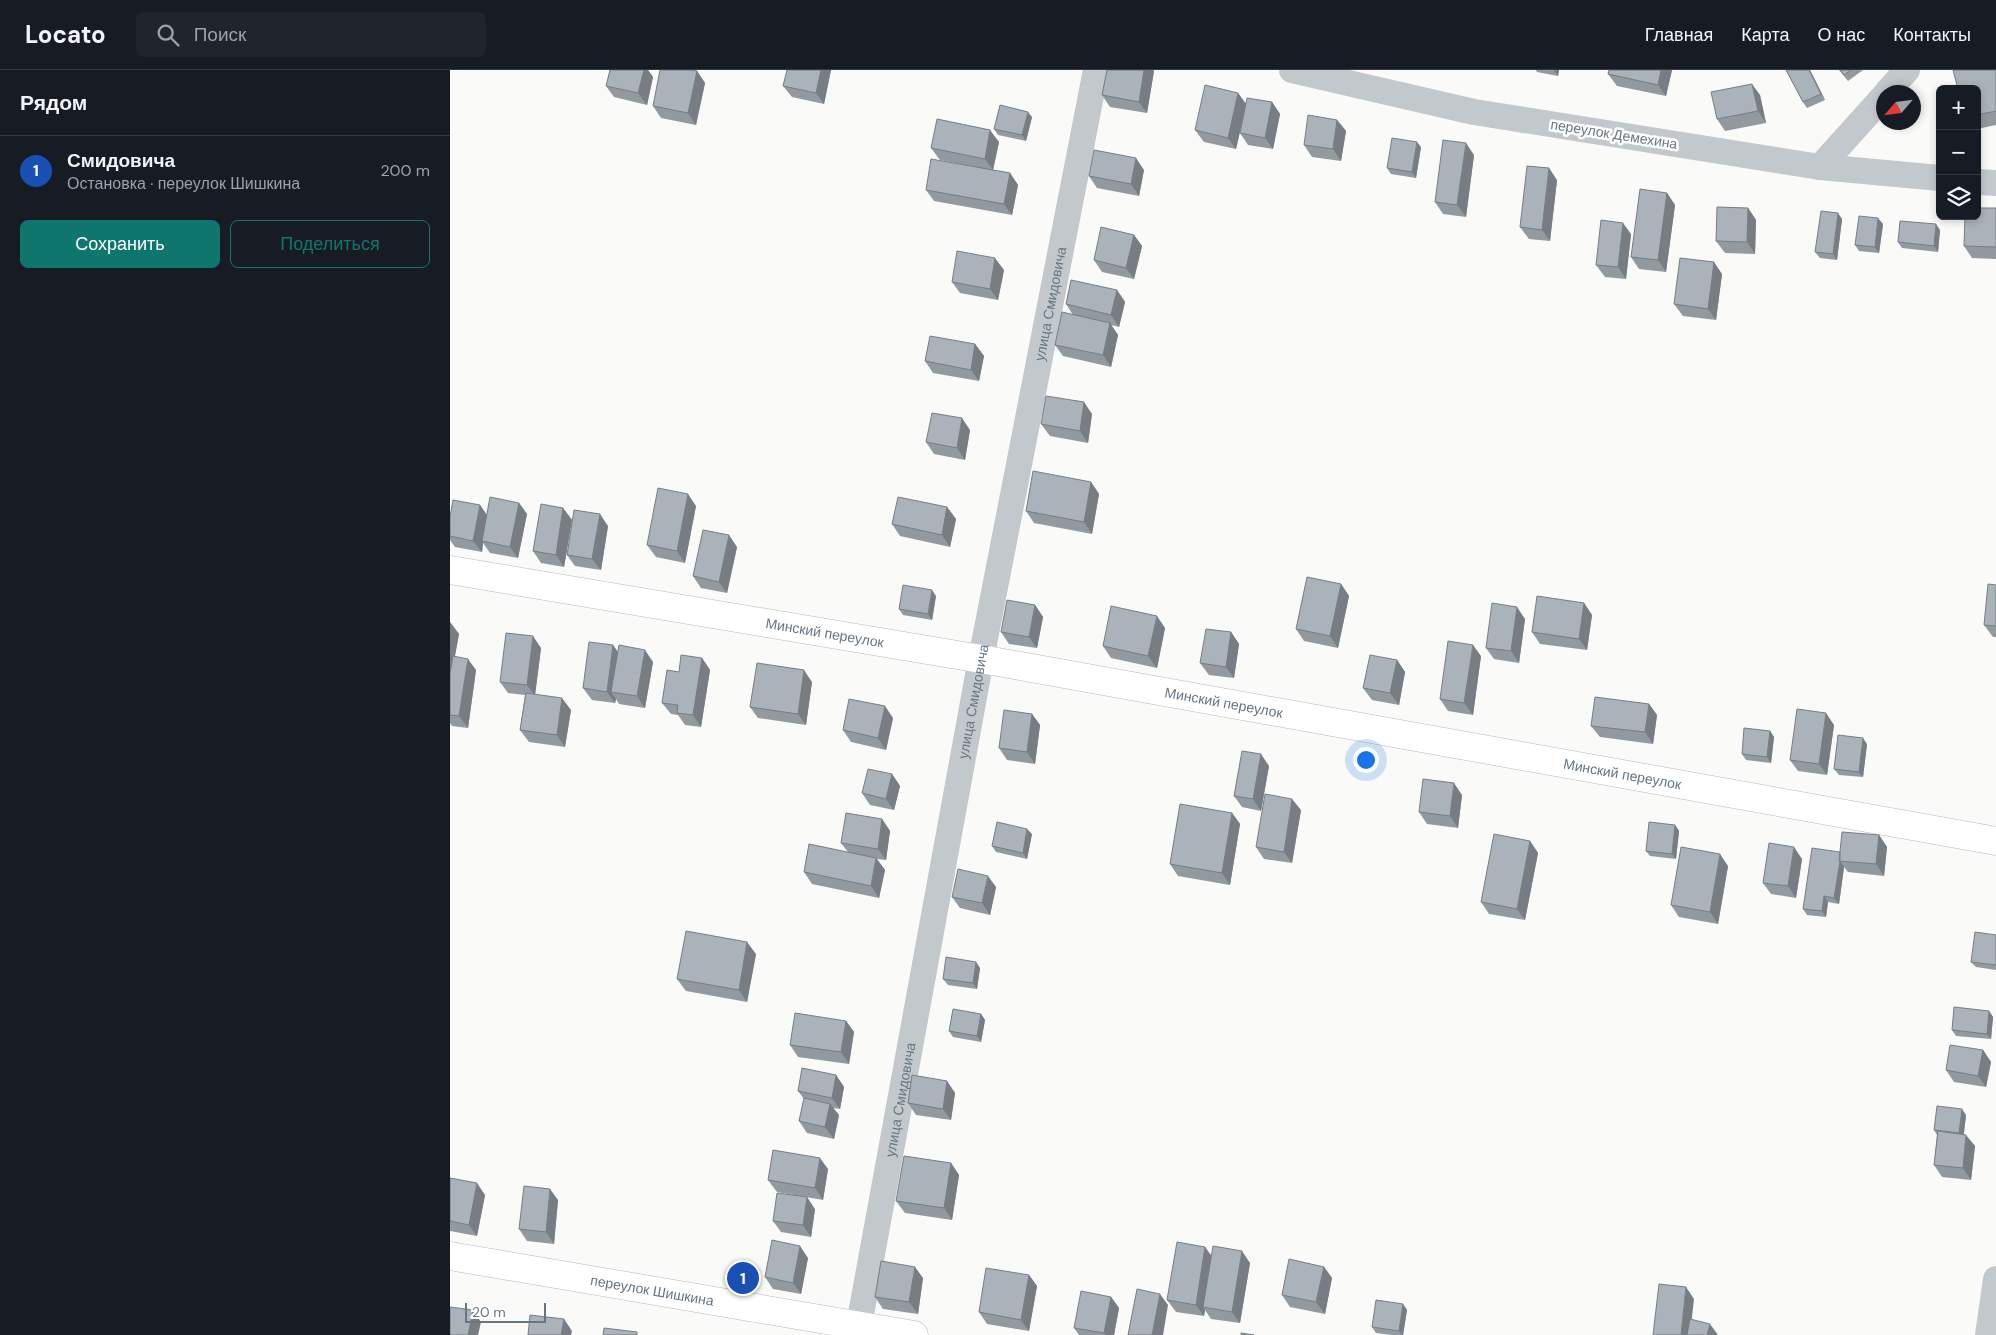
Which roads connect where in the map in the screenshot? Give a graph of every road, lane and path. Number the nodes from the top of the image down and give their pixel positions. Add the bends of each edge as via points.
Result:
1 (1096, 70) edge
2 (1292, 70) edge
3 (1907, 70) edge
4 (1893, 85) edge
5 (1876, 105) edge
6 (1820, 167) junction
7 (1936, 178) edge
8 (1981, 182) edge
9 (1996, 183) edge
10 (450, 570) edge
11 (981, 659) junction
12 (1996, 841) edge
13 (450, 1256) edge
14 (1996, 1279) edge
15 (858, 1330) edge
16 (914, 1335) edge
17 (1988, 1335) edge

1 - 11 street, улица Смидовича
2 - 6 street, переулок Демехина via 1474,112
3 - 4 street
5 - 6 street
6 - 7 street, переулок Демехина
8 - 9 street
10 - 11 street, Минский переулок
11 - 12 street, Минский переулок
11 - 15 street, улица Смидовича
13 - 15 street, переулок Шишкина
14 - 17 street
15 - 16 street, переулок Шишкина

